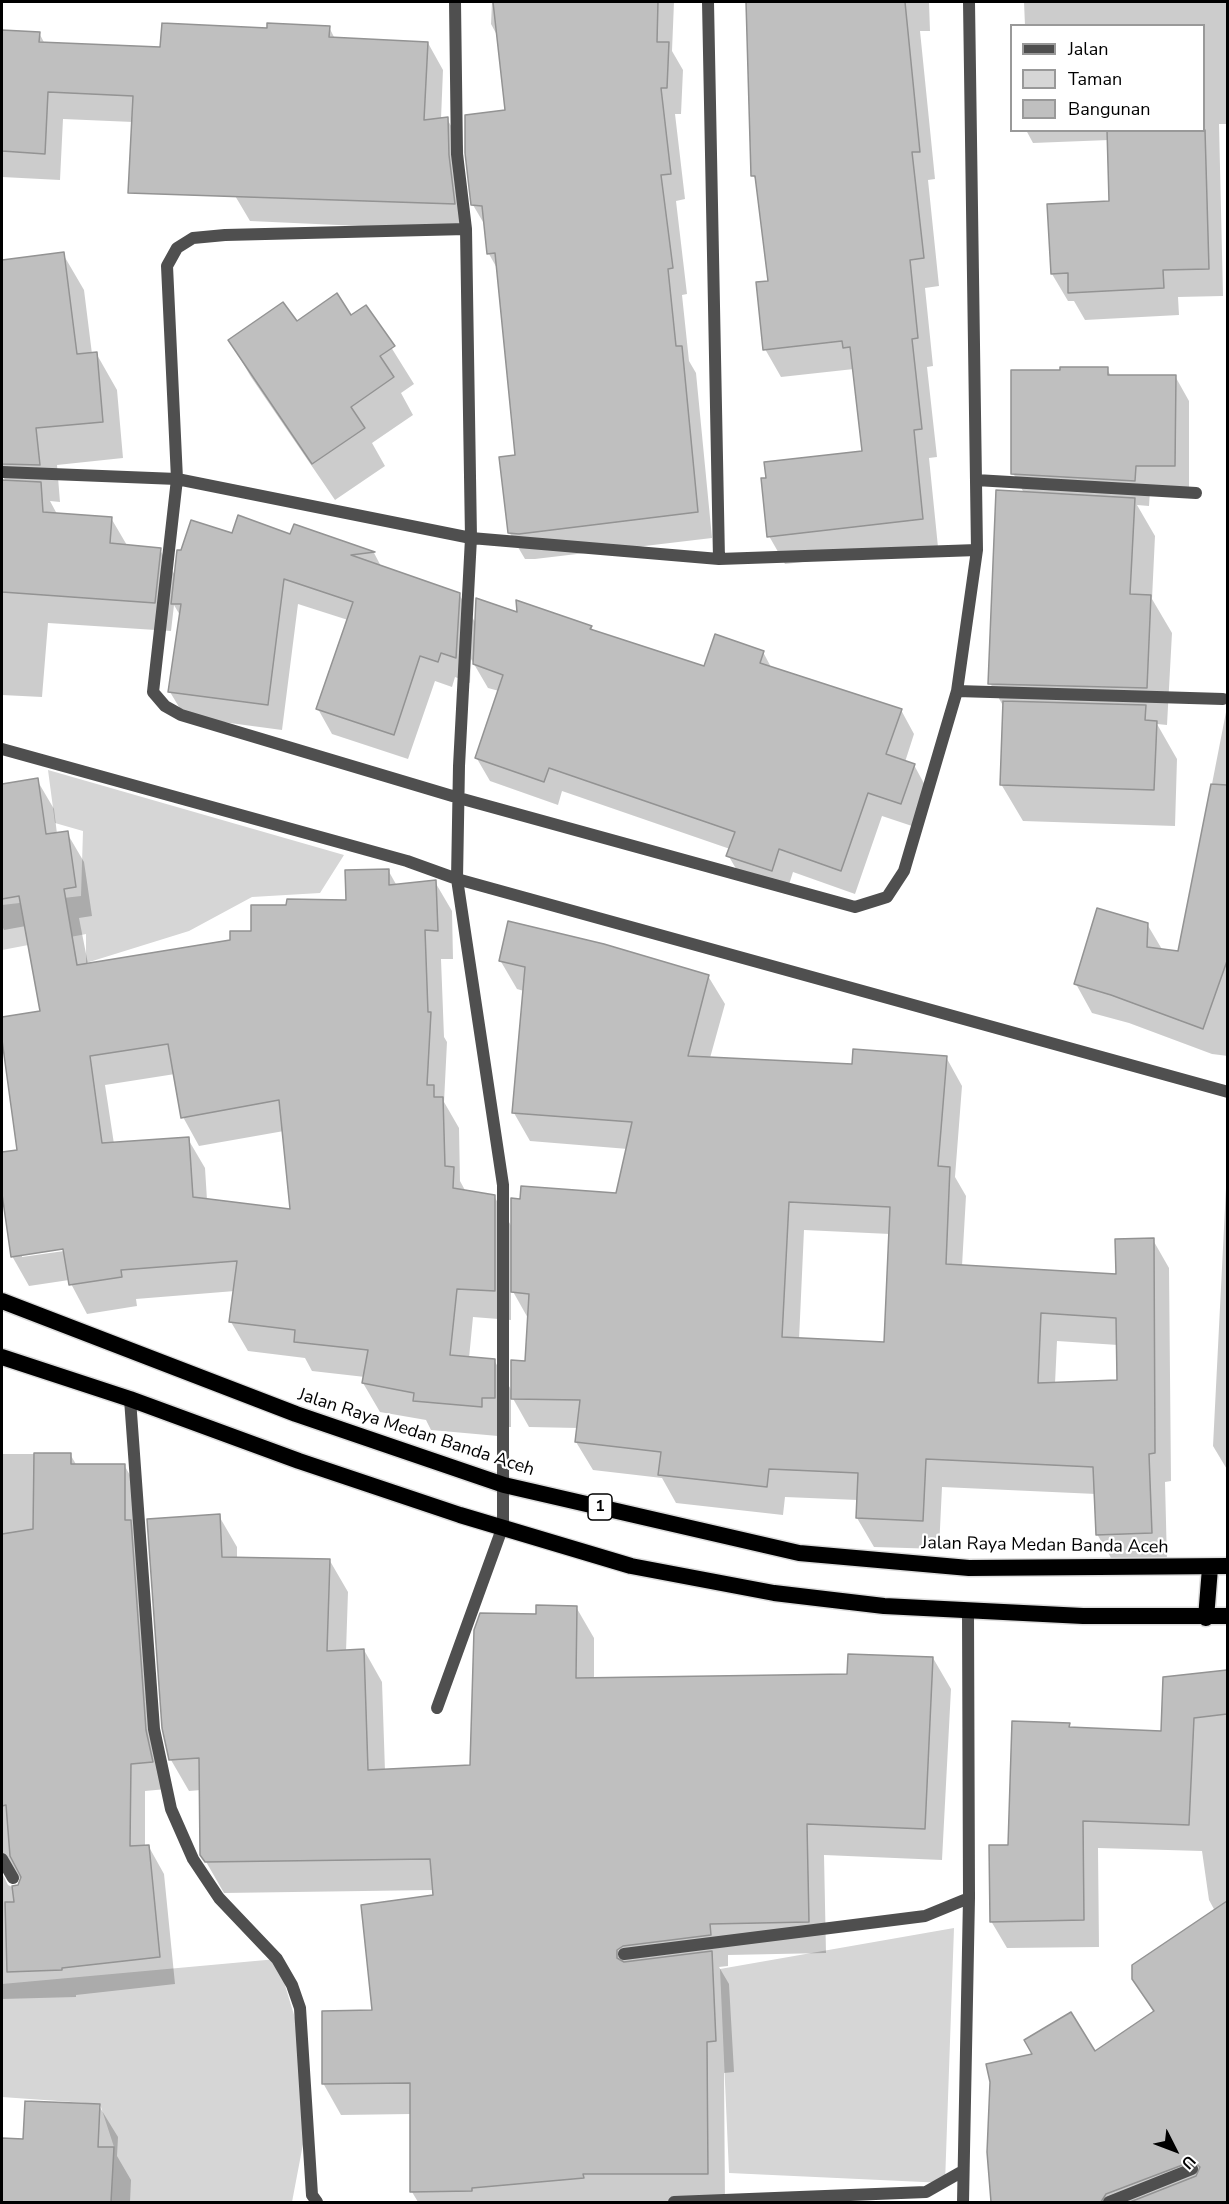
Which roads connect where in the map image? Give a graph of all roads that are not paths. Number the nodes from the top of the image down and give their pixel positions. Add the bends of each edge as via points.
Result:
1 (455, 2) edge
2 (708, 2) edge
3 (969, 2) edge
4 (466, 229) junction
5 (2, 472) edge
6 (177, 479) junction
7 (976, 480) junction
8 (1197, 493) dead end
9 (471, 538) junction
10 (977, 550) junction
11 (719, 559) junction
12 (957, 691) junction
13 (1223, 699) dead end
14 (2, 749) edge
15 (459, 798) junction
16 (457, 879) junction
17 (1227, 1092) edge
18 (2, 1301) edge
19 (2, 1357) edge
20 (130, 1399) junction
21 (504, 1485) junction
22 (503, 1526) junction
23 (1227, 1566) edge
24 (1210, 1568) junction
25 (968, 1611) junction
26 (1227, 1616) edge
27 (1206, 1618) junction
28 (437, 1708) dead end
29 (2, 1859) edge
30 (13, 1878) dead end
31 (969, 1898) junction
32 (624, 1954) dead end
33 (1192, 2169) dead end
34 (963, 2171) junction
35 (919, 2195) edge
36 (317, 2202) edge
37 (675, 2202) edge
38 (963, 2202) edge
39 (1108, 2202) edge

1 - 4 street via 457,154
2 - 11 street
3 - 7 street
4 - 6 street via 225,235 193,238 177,248 167,266
4 - 9 street
5 - 6 street
6 - 9 street
6 - 15 street via 153,692 159,699 181,715
7 - 8 street
7 - 10 street
9 - 11 street
9 - 15 street
10 - 11 street
10 - 12 street
12 - 13 street
12 - 15 street via 904,871 886,897 855,907
14 - 16 street via 407,861
15 - 16 street
16 - 17 street
16 - 21 street via 503,1185
18 - 21 highway, Jalan Raya Medan Banda Aceh / 1 via 296,1414
19 - 20 highway
20 - 22 highway via 299,1461
20 - 36 street via 154,1729 171,1809 193,1859 219,1898 277,1959 292,1985 300,2008 312,2195
21 - 22 street
21 - 24 highway, Jalan Raya Medan Banda Aceh / 1 via 800,1553 969,1568
22 - 25 highway via 631,1566 774,1593
22 - 28 street
23 - 24 highway, Jalan Raya Medan Banda Aceh / 1
24 - 27 highway
25 - 27 highway
25 - 31 street
26 - 27 highway
29 - 30 street
31 - 32 street via 925,1916
31 - 34 street
33 - 39 street
34 - 35 street
34 - 38 street
35 - 37 street

